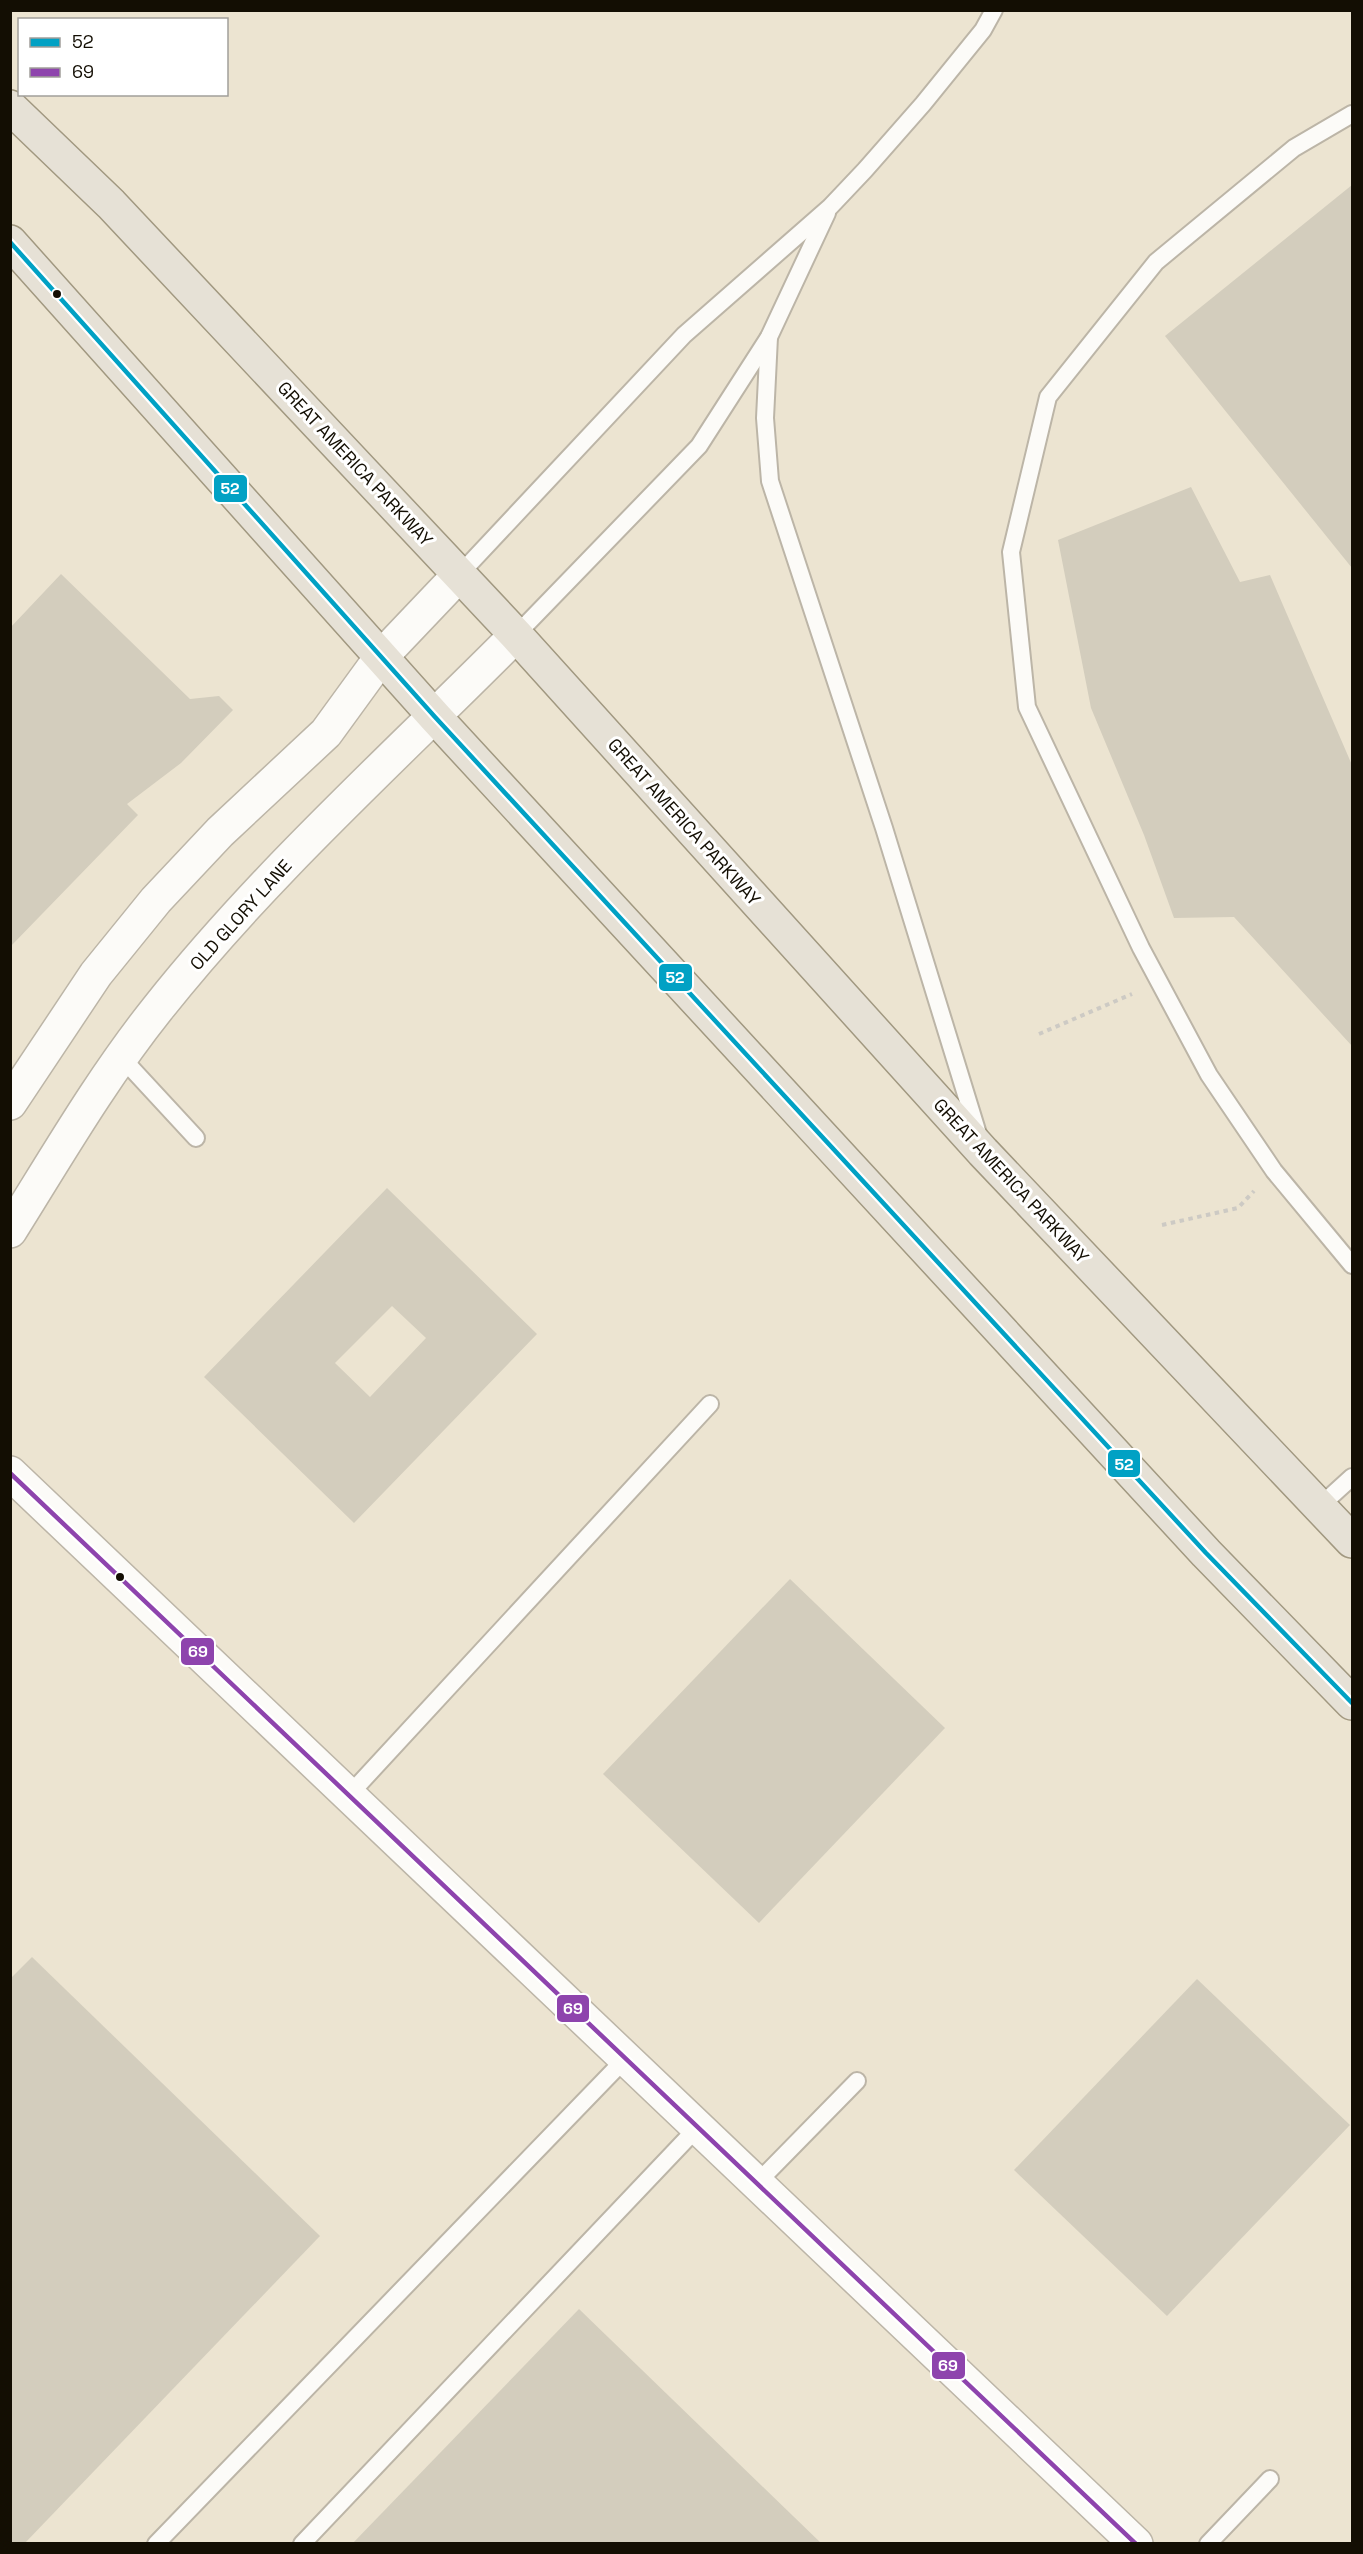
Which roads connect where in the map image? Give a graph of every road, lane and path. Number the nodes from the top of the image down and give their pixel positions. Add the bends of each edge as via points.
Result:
1 (994, 10) edge
2 (10, 107) edge
3 (1353, 114) edge
4 (830, 207) junction
5 (10, 242) edge
6 (768, 337) junction
7 (459, 575) junction
8 (516, 635) junction
9 (382, 656) junction
10 (435, 717) junction
11 (1157, 982) junction
12 (1039, 1035) dead end
13 (122, 1058) junction
14 (10, 1103) edge
15 (196, 1138) dead end
16 (983, 1152) junction
17 (1274, 1171) junction
18 (1162, 1226) dead end
19 (10, 1232) edge
20 (1353, 1265) edge
21 (710, 1404) dead end
22 (10, 1473) edge
23 (1353, 1477) edge
24 (1319, 1507) junction
25 (1353, 1542) edge
26 (1353, 1703) edge
27 (349, 1795) junction
28 (627, 2057) junction
29 (857, 2081) dead end
30 (697, 2128) junction
31 (758, 2182) junction
32 (1270, 2479) dead end
33 (156, 2544) edge
34 (302, 2544) edge
35 (1136, 2544) edge
36 (1208, 2544) edge

1 - 4 lane via 983,30 923,104
2 - 7 main road, GREAT AMERICA PARKWAY via 119,213
3 - 11 lane via 1294,148 1156,262 1048,397 1011,552 1027,707
4 - 6 lane
4 - 7 lane via 684,335
5 - 9 main road
6 - 8 lane via 699,446
6 - 16 lane via 765,418 770,481 884,828
7 - 8 main road, GREAT AMERICA PARKWAY
7 - 9 street
8 - 10 street, OLD GLORY LANE
8 - 16 main road, GREAT AMERICA PARKWAY
9 - 10 main road
9 - 14 street via 326,733 220,832 156,900 96,974
10 - 13 street, OLD GLORY LANE via 257,893 157,1009
10 - 26 main road via 1206,1553
11 - 12 path
11 - 17 lane via 1209,1075
13 - 15 lane
13 - 19 street, OLD GLORY LANE via 74,1127
16 - 24 main road, GREAT AMERICA PARKWAY
17 - 18 path via 1238,1208
17 - 20 lane
21 - 27 lane
22 - 27 street
23 - 24 lane
24 - 25 main road, GREAT AMERICA PARKWAY
27 - 28 street
28 - 30 street
28 - 33 lane
29 - 31 lane
30 - 31 street
30 - 34 lane
31 - 35 street
32 - 36 lane

